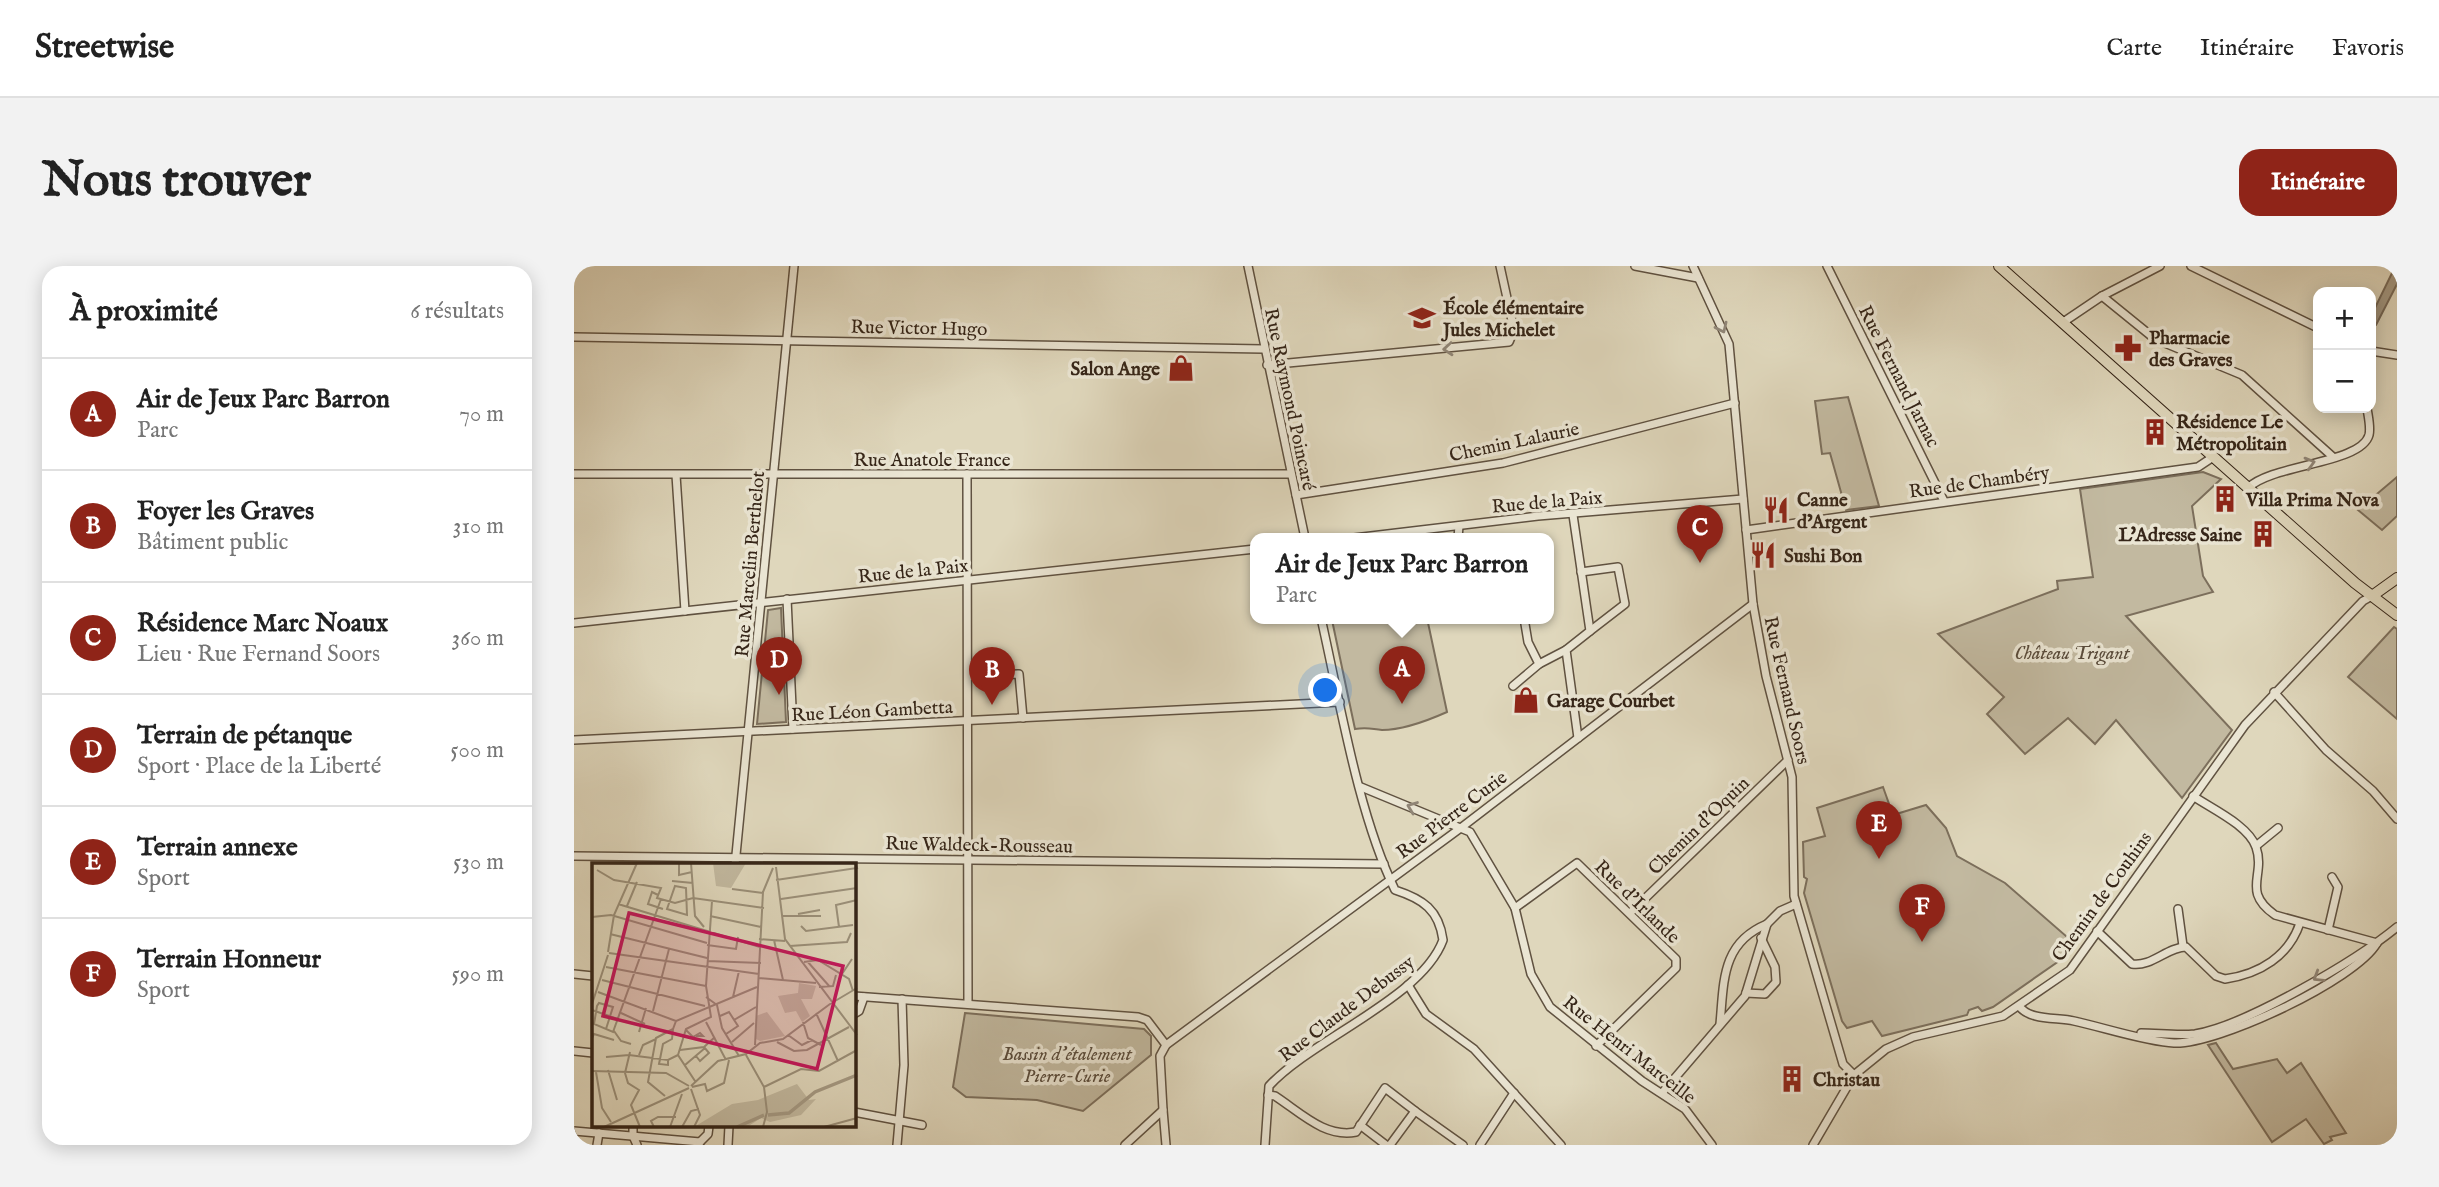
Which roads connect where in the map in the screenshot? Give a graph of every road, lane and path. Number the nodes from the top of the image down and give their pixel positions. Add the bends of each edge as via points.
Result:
1 (794, 266) edge
2 (1248, 266) edge
3 (1500, 266) edge
4 (1634, 266) edge
5 (1693, 266) edge
6 (1827, 266) edge
7 (1999, 266) edge
8 (2160, 266) edge
9 (2191, 266) edge
10 (1698, 278) junction
11 (2102, 296) junction
12 (2062, 323) junction
13 (2313, 326) edge
14 (574, 337) edge
15 (786, 341) junction
16 (1263, 348) junction
17 (2376, 352) edge
18 (2397, 355) edge
19 (1267, 366) junction
20 (1735, 402) junction
21 (2367, 413) edge
22 (2213, 457) junction
23 (2333, 457) junction
24 (574, 474) edge
25 (967, 474) junction
26 (1289, 474) junction
27 (676, 475) junction
28 (773, 475) junction
29 (2248, 488) junction
30 (1296, 495) junction
31 (1743, 499) junction
32 (1944, 501) junction
33 (1573, 515) junction
34 (1459, 526) junction
35 (1746, 530) junction
36 (1304, 533) edge
37 (1398, 533) edge
38 (1460, 533) edge
39 (1250, 550) edge
40 (1581, 572) junction
41 (2397, 578) edge
42 (968, 580) junction
43 (2372, 596) junction
44 (787, 599) junction
45 (761, 602) junction
46 (1753, 604) junction
47 (685, 611) junction
48 (2397, 615) edge
49 (574, 623) edge
50 (1322, 624) edge
51 (1525, 624) edge
52 (1590, 631) junction
53 (1566, 650) junction
54 (1539, 664) junction
55 (968, 676) junction
56 (1513, 685) dead end
57 (2274, 692) junction
58 (1340, 702) junction
59 (1023, 718) junction
60 (968, 721) junction
61 (793, 729) junction
62 (749, 732) junction
63 (1578, 738) junction
64 (574, 740) edge
65 (1788, 760) junction
66 (1361, 787) junction
67 (2193, 796) junction
68 (2397, 819) edge
69 (1462, 827) junction
70 (2278, 828) dead end
71 (2256, 846) junction
72 (574, 856) edge
73 (968, 859) junction
74 (735, 862) edge
75 (1384, 863) junction
76 (2332, 877) dead end
77 (1390, 878) junction
78 (1796, 904) junction
79 (1515, 908) junction
80 (2178, 909) dead end
81 (1630, 913) junction
82 (2300, 923) junction
83 (1767, 924) junction
84 (2397, 927) edge
85 (2328, 930) junction
86 (2097, 931) junction
87 (1761, 938) junction
88 (2378, 943) junction
89 (2183, 946) junction
90 (574, 974) edge
91 (592, 976) edge
92 (1408, 985) junction
93 (1746, 993) junction
94 (856, 996) edge
95 (864, 996) junction
96 (902, 999) junction
97 (968, 1004) junction
98 (2019, 1006) junction
99 (856, 1013) edge
100 (1720, 1025) junction
101 (1166, 1045) junction
102 (1596, 1045) junction
103 (574, 1051) edge
104 (592, 1053) edge
105 (1854, 1076) junction
106 (1514, 1093) junction
107 (1662, 1093) junction
108 (1268, 1095) junction
109 (1163, 1110) junction
110 (1415, 1111) junction
111 (856, 1112) edge
112 (899, 1121) junction
113 (922, 1125) dead end
114 (1360, 1125) junction
115 (633, 1128) edge
116 (709, 1128) edge
117 (574, 1131) edge
118 (599, 1133) junction
119 (632, 1136) junction
120 (700, 1144) edge
121 (597, 1145) edge
122 (637, 1145) edge
123 (897, 1145) edge
124 (1125, 1145) edge
125 (1166, 1145) edge
126 (1265, 1145) edge
127 (1388, 1145) edge
128 (1463, 1145) edge
129 (1480, 1145) edge
130 (1561, 1145) edge
131 (1712, 1145) edge
132 (1813, 1145) edge

1 - 15 street, Rue Marcelin Berthelot
2 - 16 street, Rue Raymond Poincaré
3 -> 19 street via 1514,330 1509,342
4 - 10 street
5 - 10 street, Rue Fernand Soors
6 - 32 street, Rue Fernand Jarnac
7 - 12 main road
8 - 11 street
9 - 13 street
10 -> 20 street, Rue Fernand Soors via 1727,339
11 - 12 street
11 - 23 street via 2155,339 2242,375
12 - 22 main road
14 - 15 street, Rue Victor Hugo
15 - 16 street, Rue Victor Hugo
15 - 28 street, Rue Marcelin Berthelot
16 - 19 street, Rue Raymond Poincaré
17 - 18 street
19 - 26 street, Rue Raymond Poincaré
20 - 30 street, Chemin Lalaurie via 1510,461
20 - 31 street, Rue Fernand Soors
21 - 23 street via 2367,438 2357,450
22 - 29 main road
22 - 32 street, Rue de Chambéry via 2198,467
29 -> 23 street via 2264,476
24 - 27 street, Rue Anatole France
25 - 26 street, Rue Anatole France
25 - 28 street, Rue Anatole France
25 - 42 street
26 - 30 street, Rue Raymond Poincaré
27 - 28 street, Rue Anatole France
27 - 47 street
28 - 45 street, Rue Marcelin Berthelot
29 - 43 main road
30 - 36 street, Rue Raymond Poincaré
31 - 33 street, Rue de la Paix
31 - 35 street, Rue Fernand Soors
32 - 35 street, Rue de Chambéry
33 - 34 street, Rue de la Paix
33 - 40 street
34 - 37 street, Rue de la Paix
34 - 38 street
35 - 46 street, Rue Fernand Soors
39 - 42 street, Rue de la Paix
40 - 52 street
40 - 52 street via 1618,567 1625,604
41 - 43 main road
42 - 44 street, Rue de la Paix
42 - 55 street
43 - 48 main road
43 - 57 street, Chemin de Couhins
44 - 45 street, Rue de la Paix
44 - 61 street
45 - 47 street, Rue de la Paix
45 - 62 street, Rue Marcelin Berthelot
46 - 63 street, Rue Pierre Curie
46 - 65 street, Rue Fernand Soors
47 - 49 street, Rue de la Paix
50 - 58 street
51 - 54 street
52 - 53 street
53 - 54 street
53 - 63 street
54 - 56 street
55 - 59 street via 1019,674
55 - 60 street
57 - 67 street, Chemin de Couhins
57 - 68 street
58 - 59 street, Rue Léon Gambetta
58 - 66 street
59 - 60 street, Rue Léon Gambetta
60 - 61 street, Rue Léon Gambetta
60 - 73 street
61 - 62 street, Rue Léon Gambetta
62 - 64 street, Rue Léon Gambetta
62 - 74 street, Rue Marcelin Berthelot
63 - 69 street, Rue Pierre Curie
65 - 78 street, Rue Fernand Soors via 1793,782
65 - 81 street, Chemin d'Oquin
69 -> 66 street
66 - 75 street
67 - 71 street via 2246,833
67 - 86 street, Chemin de Couhins
69 - 77 street, Rue Pierre Curie
69 - 79 street, Rue Henri Marceille
70 - 71 street
71 - 82 street via 2258,899 2275,915
72 - 74 street, Rue Waldeck-Rousseau
73 - 74 street, Rue Waldeck-Rousseau
73 - 75 street, Rue Waldeck-Rousseau
73 - 97 street
75 - 77 street
76 - 85 street via 2338,887
77 - 92 street, Rue Claude Debussy via 1395,890 1428,905 1441,926 1439,952
77 - 101 street, Rue Pierre Curie
78 - 83 street
78 - 105 street, Rue Fernand Soors via 1843,1064
79 - 81 street, Rue d'Irlande via 1577,863
79 - 102 street, Rue Henri Marceille via 1531,974 1550,1007
80 - 89 street
81 - 102 street, Rue d'Irlande via 1676,960 1676,968
82 - 85 street
82 - 89 street via 2280,957 2230,978 2216,976 2193,950
83 - 87 street
83 - 100 street via 1729,957
84 - 88 street
85 - 88 street
86 - 89 street via 2135,964 2145,964
86 - 98 street, Chemin de Couhins via 2070,970
87 - 93 street
87 - 93 street via 1776,971 1776,982 1765,993
88 - 98 street via 2294,992 2227,1024 2194,1034 2126,1032 2030,1016
90 - 91 street
92 - 106 street via 1426,1014 1474,1049
92 - 108 street, Rue Claude Debussy via 1273,1082
93 - 100 street
94 - 95 street
95 - 96 street
95 - 99 street
96 - 97 street
96 - 112 street via 904,1065
97 - 101 street via 1138,1017 1147,1020
98 - 105 street, Chemin de Couhins via 1994,1019 1898,1042
100 - 107 street
101 - 109 street, Rue Pierre Curie via 1160,1056
102 - 107 street, Rue Henri Marceille
103 - 104 street
105 - 132 street, Chemin de Couhins
106 - 129 street
106 - 130 street
107 - 131 street, Rue Henri Marceille via 1685,1109
108 - 114 street via 1330,1133 1356,1132
108 - 126 street
109 - 124 street
109 - 125 street
110 - 114 street via 1385,1088
110 - 127 street
110 - 128 street
111 - 112 street
112 - 113 street
112 - 123 street
114 - 127 street
115 - 119 street
116 - 120 street
117 - 118 street
118 - 119 street
118 - 121 street
119 - 120 street
119 - 122 street

